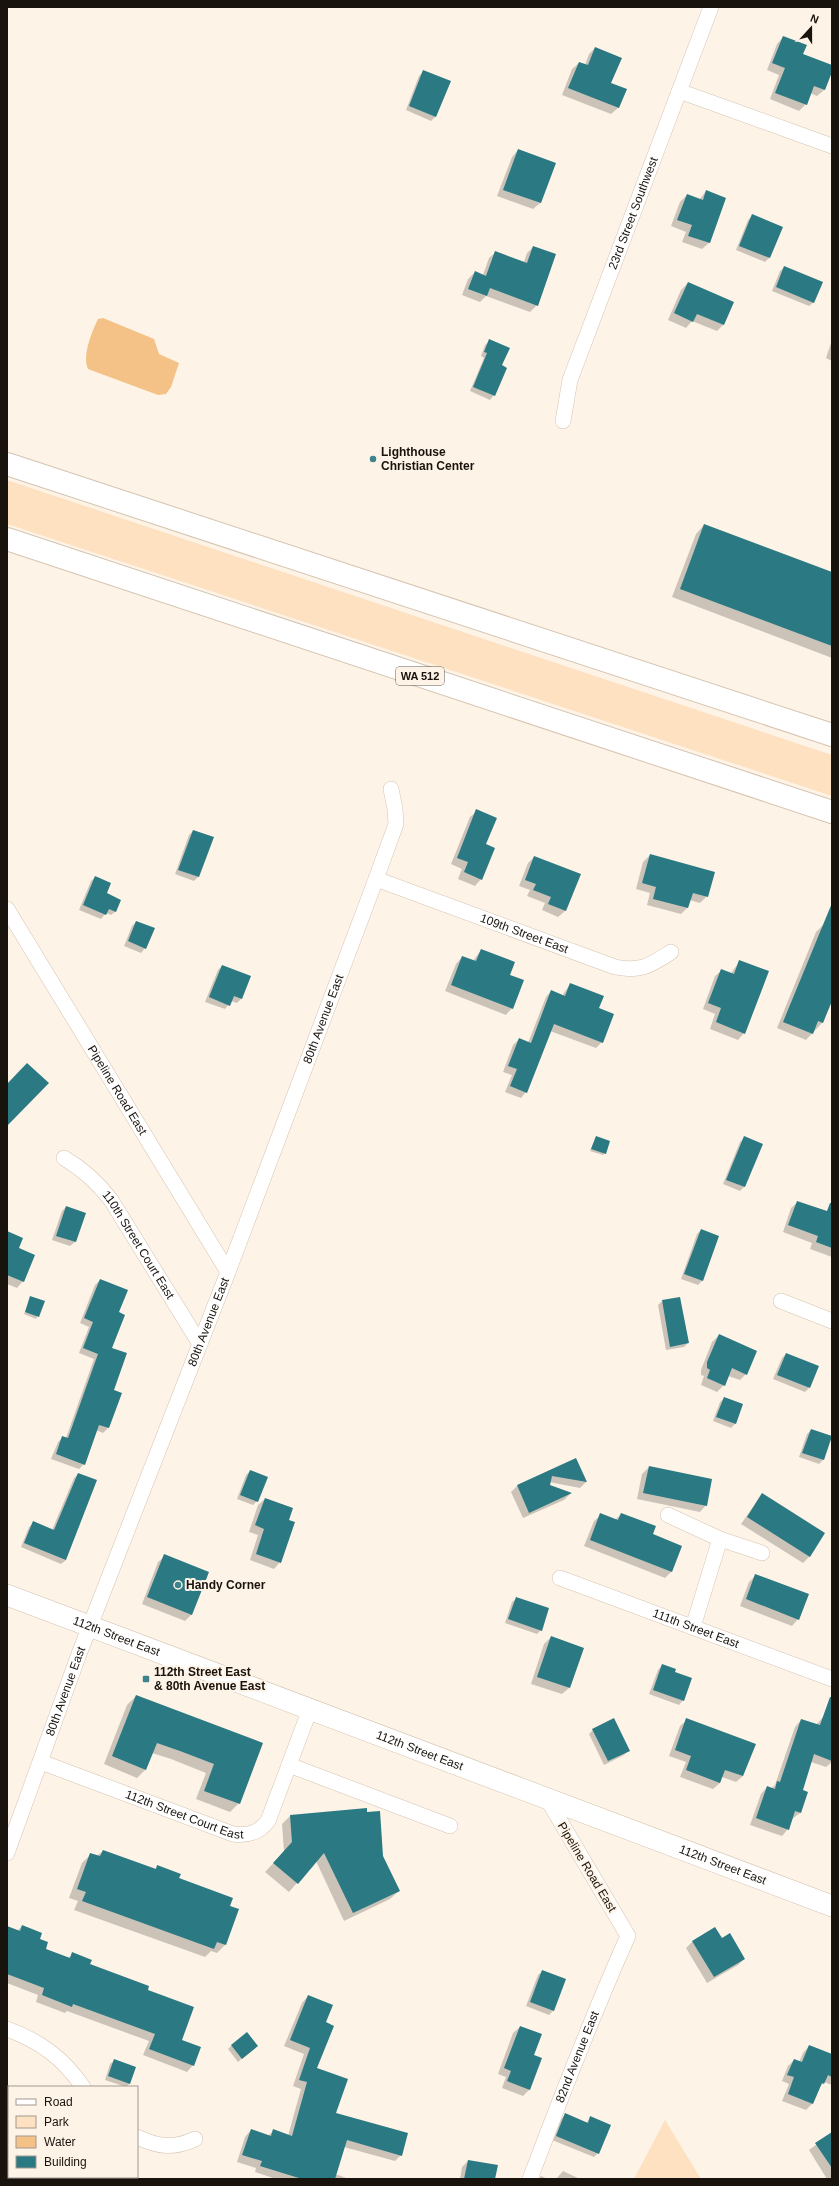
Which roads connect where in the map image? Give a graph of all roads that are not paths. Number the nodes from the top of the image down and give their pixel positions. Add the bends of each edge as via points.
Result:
1 (712, 7) edge
2 (679, 91) junction
3 (832, 146) edge
4 (563, 421) dead end
5 (7, 464) edge
6 (7, 539) edge
7 (832, 735) edge
8 (391, 789) dead end
9 (832, 812) edge
10 (376, 879) junction
11 (7, 909) edge
12 (671, 952) dead end
13 (64, 1158) dead end
14 (228, 1272) junction
15 (780, 1301) dead end
16 (832, 1321) edge
17 (200, 1344) junction
18 (668, 1515) dead end
19 (720, 1539) junction
20 (762, 1554) dead end
21 (560, 1578) dead end
22 (7, 1595) edge
23 (90, 1626) junction
24 (693, 1627) junction
25 (832, 1679) edge
26 (310, 1709) junction
27 (41, 1762) junction
28 (289, 1765) junction
29 (546, 1798) junction
30 (450, 1826) dead end
31 (7, 1853) edge
32 (832, 1906) edge
33 (628, 1936) joint
34 (7, 2029) edge
35 (82, 2086) edge
36 (138, 2137) edge
37 (195, 2139) dead end
38 (530, 2179) edge

1 - 2 street, 23rd Street Southwest
2 - 3 street
2 - 4 street, 23rd Street Southwest via 570,380
5 - 7 highway
6 - 9 highway, WA 512
8 - 10 street, 80th Avenue East via 396,824
10 - 12 street, 109th Street East via 615,967 630,970 645,968
10 - 14 street, 80th Avenue East
11 - 14 street, Pipeline Road East
13 - 17 street, 110th Street Court East via 96,1182 111,1200
14 - 17 street, 80th Avenue East
15 - 16 street
17 - 23 street, 80th Avenue East
18 - 19 street
19 - 20 street
19 - 24 street
21 - 24 street, 111th Street East
22 - 23 main road, 112th Street East
23 - 26 main road, 112th Street East
23 - 27 street, 80th Avenue East
24 - 25 street, 111th Street East
26 - 28 street, 112th Street Court East
26 - 29 main road, 112th Street East
27 - 28 street, 112th Street Court East via 244,1836 262,1830 268,1821
27 - 31 street, 80th Avenue East
28 - 30 street
29 - 32 main road, 112th Street East
29 - 33 street, Pipeline Road East
33 - 38 street, 82nd Avenue East via 588,2026
34 - 35 street via 52,2051
36 - 37 street via 161,2146 176,2147

